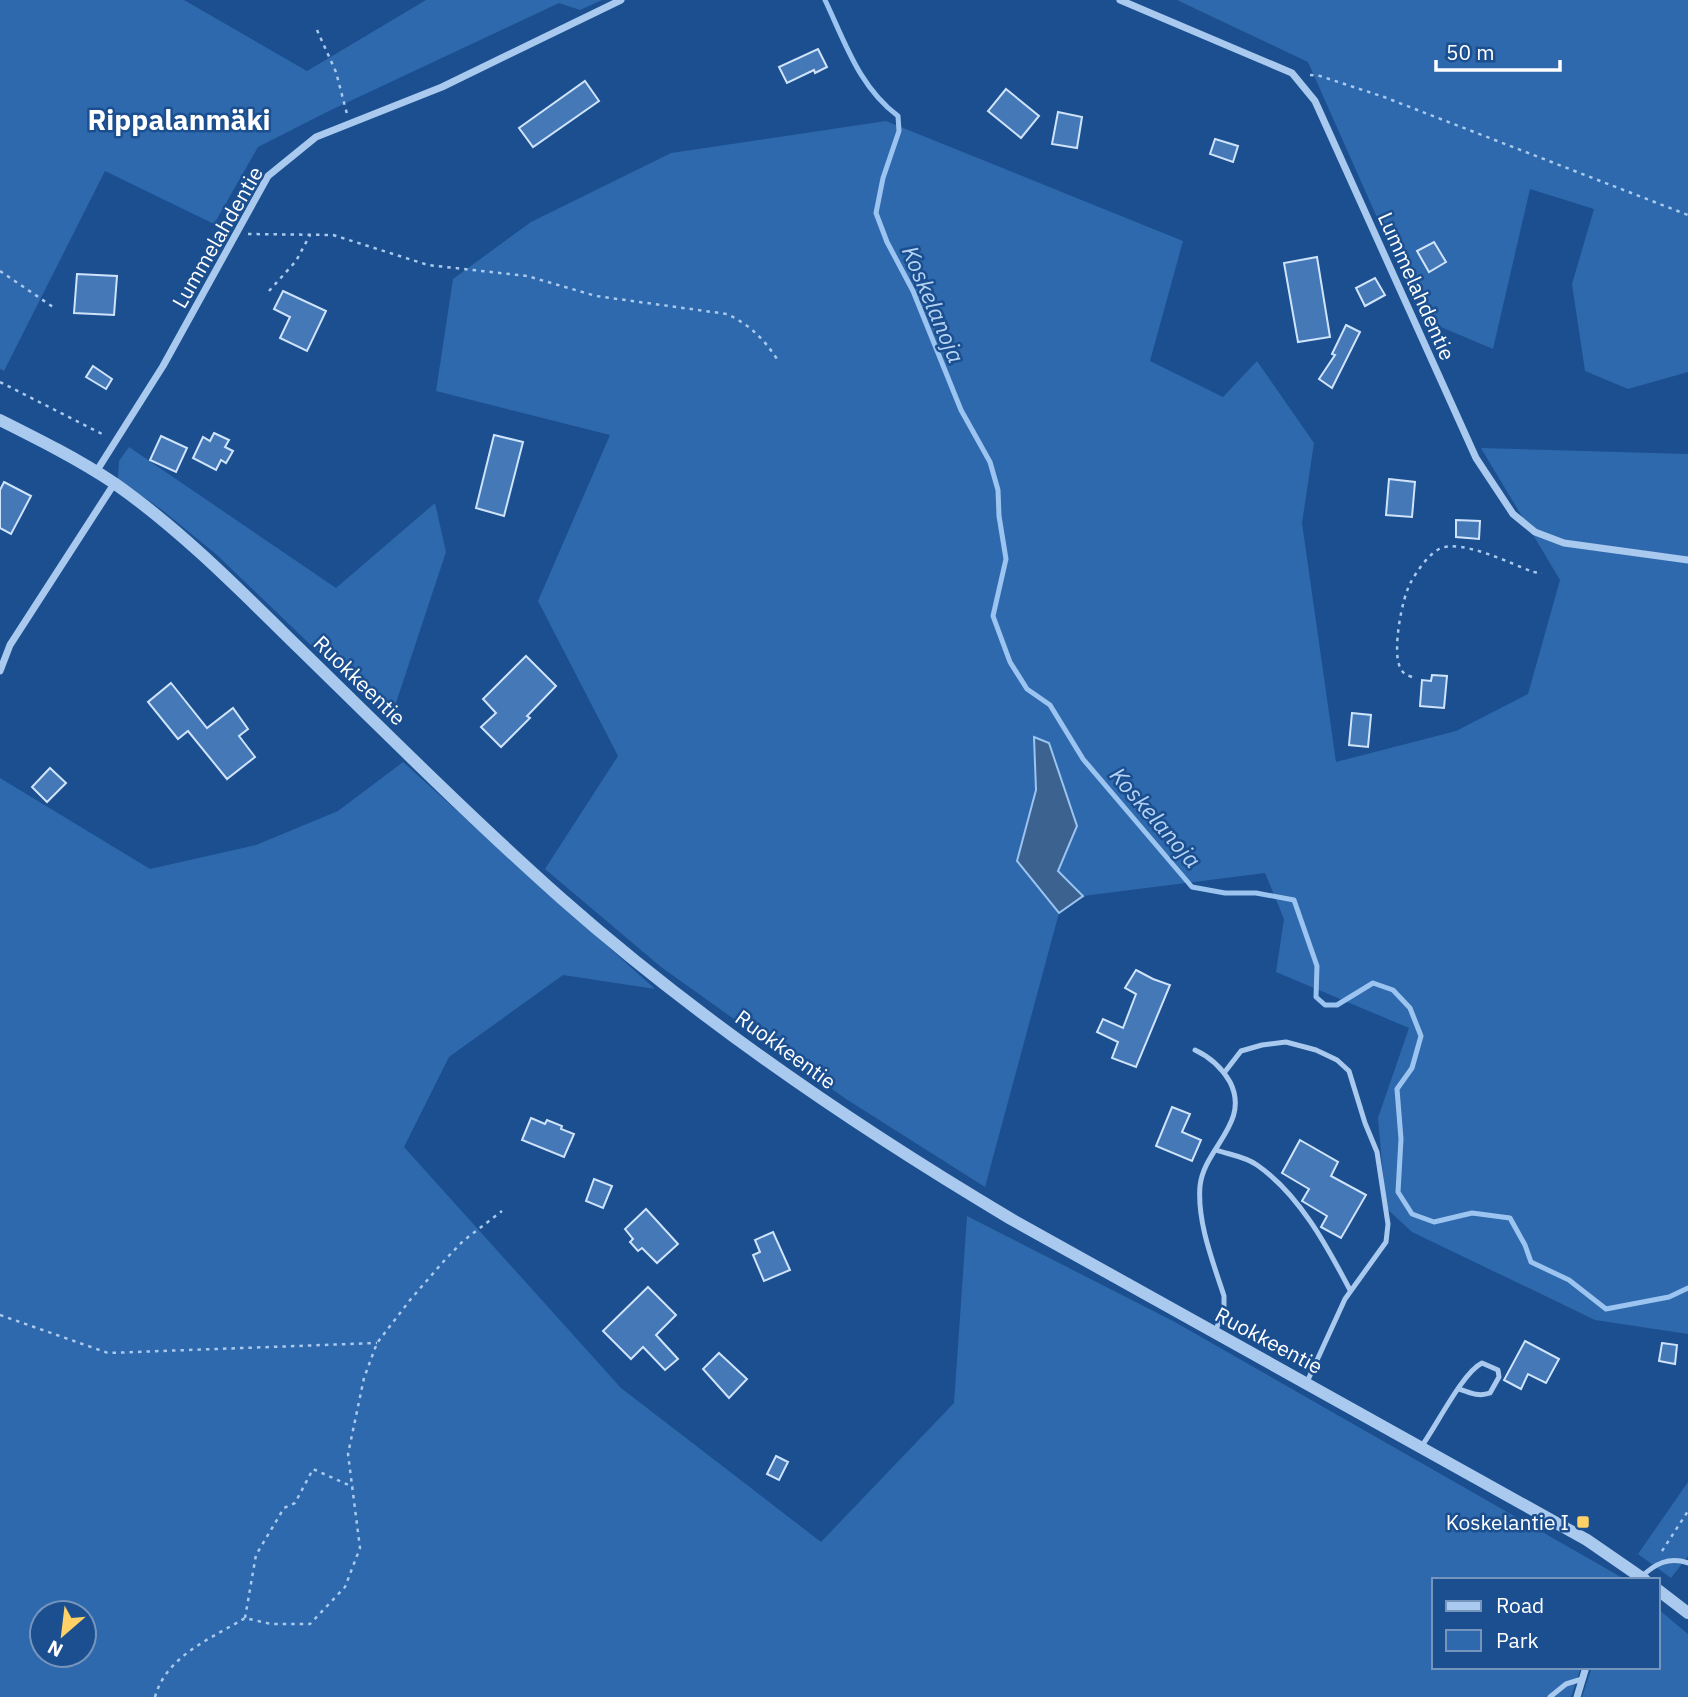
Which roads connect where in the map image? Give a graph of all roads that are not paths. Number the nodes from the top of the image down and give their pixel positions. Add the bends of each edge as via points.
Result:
1 (621, 0) edge
2 (1120, 0) edge
3 (0, 420) edge
4 (96, 472) junction
5 (114, 484) junction
6 (1688, 560) edge
7 (0, 671) edge
8 (1195, 1050) dead end
9 (1224, 1073) junction
10 (1216, 1150) junction
11 (1350, 1290) junction
12 (1215, 1333) junction
13 (1307, 1382) junction
14 (1459, 1390) junction
15 (1421, 1447) junction
16 (1688, 1563) edge
17 (1641, 1578) edge
18 (1643, 1578) edge
19 (1660, 1592) edge
20 (1688, 1613) edge
21 (1585, 1669) edge
22 (1582, 1679) junction
23 (1550, 1697) edge
24 (1577, 1697) edge

1 - 4 street, Lummelahdentie via 442,87 316,137 268,176 163,366
2 - 6 street, Lummelahdentie via 1292,73 1315,101 1476,458 1513,514 1535,532 1564,543
3 - 4 street, Ruokkeentie
4 - 5 street, Ruokkeentie
5 - 7 street via 10,645
5 - 12 street, Ruokkeentie via 204,558 457,802 638,963 811,1093 918,1164
8 - 9 lane
9 - 10 lane via 1237,1106
9 - 11 lane via 1241,1051 1286,1042 1316,1050 1349,1071 1377,1152 1388,1224 1386,1242
10 - 11 lane via 1255,1163 1275,1179 1317,1233
10 - 12 lane via 1200,1184 1205,1230 1224,1296
11 - 13 lane
12 - 13 street, Ruokkeentie
13 - 15 street, Ruokkeentie
14 - 14 lane via 1476,1366 1482,1363 1498,1370 1490,1393
14 - 15 lane
15 - 17 street, Ruokkeentie via 1587,1540
16 - 18 lane via 1666,1561 1653,1566
19 - 20 street
21 - 22 street
22 - 23 lane
22 - 24 street

